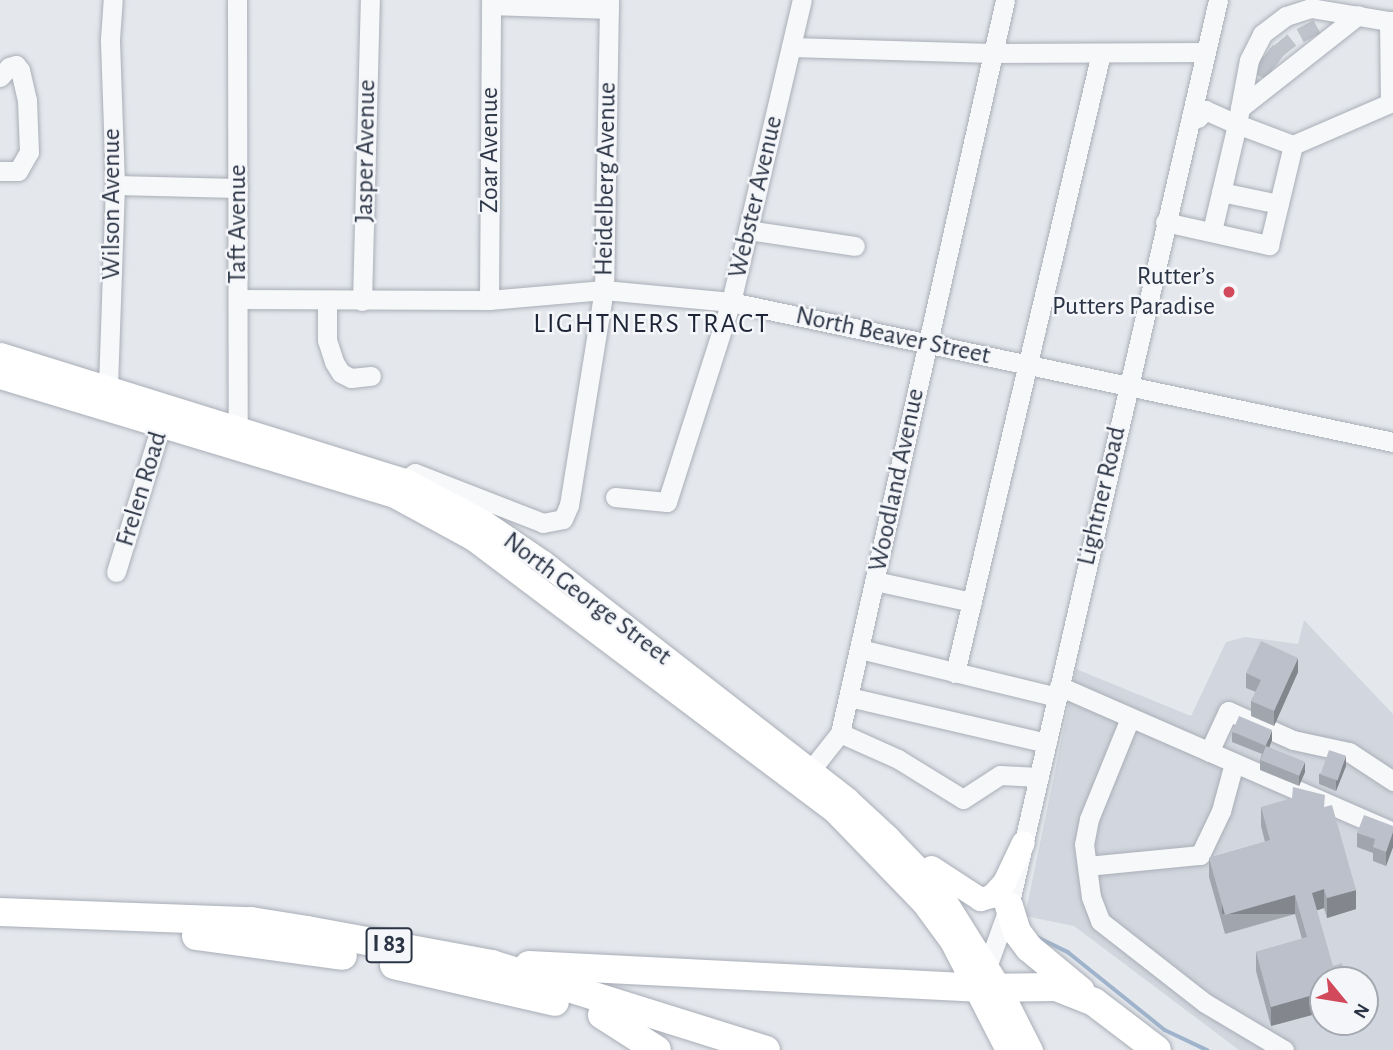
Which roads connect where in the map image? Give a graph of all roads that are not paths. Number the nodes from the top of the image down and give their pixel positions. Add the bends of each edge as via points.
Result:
1 (113, 0) edge
2 (237, 0) edge
3 (370, 0) edge
4 (802, 0) edge
5 (1005, 0) edge
6 (1218, 0) edge
7 (491, 2) edge
8 (609, 4) edge
9 (1358, 15) junction
10 (1391, 21) edge
11 (791, 47) junction
12 (1287, 48) junction
13 (1101, 52) junction
14 (1206, 52) junction
15 (993, 53) junction
16 (1390, 69) edge
17 (0, 77) edge
18 (1391, 103) edge
19 (1195, 116) junction
20 (1234, 117) junction
21 (1293, 145) junction
22 (0, 171) edge
23 (115, 185) junction
24 (238, 188) junction
25 (1221, 192) junction
26 (1279, 204) junction
27 (1165, 222) junction
28 (748, 230) junction
29 (1212, 231) junction
30 (855, 246) dead end
31 (604, 290) junction
32 (238, 299) junction
33 (327, 300) junction
34 (489, 300) junction
35 (362, 301) junction
36 (731, 302) junction
37 (928, 343) junction
38 (0, 354) edge
39 (1028, 364) junction
40 (371, 376) dead end
41 (0, 377) edge
42 (1127, 385) junction
43 (104, 396) junction
44 (165, 415) junction
45 (238, 437) junction
46 (1393, 442) edge
47 (405, 480) junction
48 (615, 497) dead end
49 (116, 572) dead end
50 (875, 582) junction
51 (972, 602) junction
52 (860, 649) junction
53 (955, 673) junction
54 (1058, 692) junction
55 (849, 697) junction
56 (1130, 718) junction
57 (840, 733) junction
58 (1047, 743) junction
59 (1209, 752) junction
60 (1234, 763) junction
61 (1039, 777) junction
62 (805, 778) junction
63 (1393, 781) edge
64 (1393, 832) edge
65 (888, 837) junction
66 (1023, 842) junction
67 (1087, 866) junction
68 (1009, 906) junction
69 (0, 912) edge
70 (0, 926) edge
71 (492, 964) junction
72 (987, 981) junction
73 (1094, 1002) junction
74 (602, 1015) junction
75 (657, 1050) edge
76 (712, 1050) edge
77 (766, 1050) edge
78 (1007, 1050) edge
79 (1031, 1050) edge
80 (1157, 1050) edge
81 (1284, 1050) edge

1 - 23 street, Wilson Avenue
2 - 24 street, Taft Avenue
3 - 35 street, Jasper Avenue
4 - 11 street, Webster Avenue
5 - 15 street, Woodland Avenue
6 - 14 street, Lightner Road
7 - 8 street
7 - 34 street, Zoar Avenue
8 - 31 street, Heidelberg Avenue
9 - 10 street
9 - 12 street
9 - 12 street
10 - 16 street
11 - 15 street
11 - 28 street, Webster Avenue
12 - 20 street
12 - 20 street
13 - 14 street
13 - 15 street
13 - 39 street
14 - 19 street, Lightner Road
15 - 37 street, Woodland Avenue
16 - 18 street
17 - 22 street via 9,67 16,65 20,71 27,100 29,152 18,172
18 - 21 street
19 - 20 street via 1201,124 1217,127
19 - 27 street, Lightner Road
20 - 21 street
20 - 25 street
21 - 26 street
23 - 24 street
23 - 43 street, Wilson Avenue
24 - 32 street, Taft Avenue
25 - 26 street
25 - 29 street
26 - 29 street via 1269,245
27 - 29 street
27 - 42 street, Lightner Road
28 - 30 street
28 - 36 street, Webster Avenue
31 - 34 street, North Beaver Street
31 - 36 street, North Beaver Street
31 - 47 street, Heidelberg Avenue via 575,488 563,519 543,523 415,472
32 - 33 street, North Beaver Street
32 - 45 street, Taft Avenue
33 - 35 street, North Beaver Street
33 - 40 street via 327,340 334,362 341,373
34 - 35 street, North Beaver Street
36 - 37 street, North Beaver Street
36 - 48 street, Webster Avenue via 667,502
37 - 39 street, North Beaver Street
37 - 50 street, Woodland Avenue
38 - 43 main road, North George Street
39 - 42 street, North Beaver Street
39 - 51 street
41 - 43 main road, North George Street
42 - 46 street, North Beaver Street
42 - 54 street, Lightner Road
43 - 44 main road, North George Street
44 - 45 main road, North George Street
44 - 49 street, Frelen Road
45 - 47 main road, North George Street
45 - 62 main road, North George Street via 392,495 473,539
47 - 62 main road, North George Street via 483,521 542,562
50 - 51 street
50 - 52 street, Woodland Avenue
51 - 53 street
52 - 53 street
52 - 55 street, Woodland Avenue
53 - 54 street
54 - 56 street
54 - 58 street, Lightner Road
55 - 57 street, Woodland Avenue
55 - 58 street
56 - 59 street
56 - 67 street via 1089,819 1084,844
57 - 61 street via 898,759 963,799 1000,775
57 - 62 street, Woodland Avenue
58 - 61 street, Lightner Road
59 - 60 street
59 - 63 street via 1228,711 1293,740 1349,752
60 - 64 street
60 - 67 street via 1221,811 1200,855
61 - 66 street, Lightner Road
62 - 65 main road, North George Street
62 - 72 main road, North George Street via 923,903
65 - 66 main road via 967,895 980,899 991,896 1004,882
65 - 72 main road, North George Street via 938,889
66 - 68 street, Lightner Road
67 - 81 street via 1095,909 1112,935 1205,1003
68 - 72 street, Lightner Road
68 - 73 highway via 1017,932 1029,948
69 - 71 highway, I 83 via 251,921
70 - 74 highway, I 83 via 169,933 284,946 473,981
71 - 72 highway
71 - 77 highway, I 83
72 - 73 highway via 1056,987
72 - 78 main road, North George Street
72 - 79 main road, North George Street
73 - 80 highway
74 - 75 highway
74 - 76 highway, I 83

